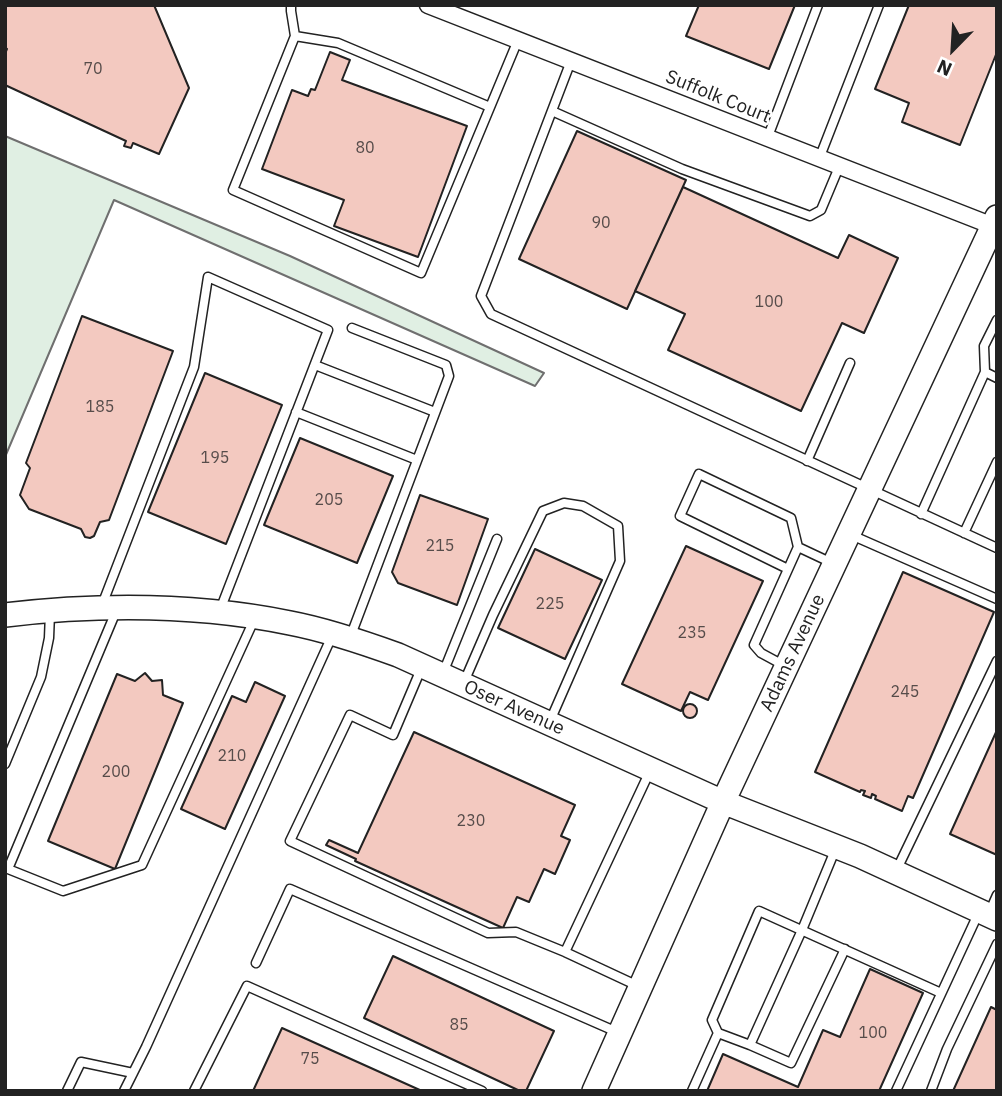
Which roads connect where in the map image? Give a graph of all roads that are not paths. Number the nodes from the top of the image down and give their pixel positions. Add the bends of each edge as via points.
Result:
1 (291, 5) edge
2 (428, 5) edge
3 (818, 5) edge
4 (879, 5) edge
5 (296, 36) junction
6 (518, 40) junction
7 (571, 61) junction
8 (491, 107) junction
9 (552, 111) junction
10 (767, 139) junction
11 (819, 159) junction
12 (839, 167) junction
13 (995, 222) edge
14 (997, 320) edge
15 (352, 328) dead end
16 (850, 363) dead end
17 (315, 365) junction
18 (985, 372) junction
19 (997, 378) edge
20 (296, 412) junction
21 (435, 412) junction
22 (417, 460) junction
23 (807, 461) junction
24 (997, 462) edge
25 (869, 490) junction
26 (921, 514) junction
27 (964, 533) junction
28 (849, 534) junction
29 (497, 539) dead end
30 (798, 548) junction
31 (997, 548) edge
32 (835, 564) junction
33 (788, 569) junction
34 (997, 599) edge
35 (110, 607) junction
36 (51, 610) junction
37 (219, 612) junction
38 (5, 615) edge
39 (255, 617) junction
40 (342, 636) junction
41 (997, 661) edge
42 (787, 667) junction
43 (442, 676) junction
44 (549, 723) junction
45 (5, 764) edge
46 (650, 769) junction
47 (723, 802) junction
48 (837, 846) junction
49 (6, 868) edge
50 (896, 872) junction
51 (990, 910) edge
52 (802, 930) junction
53 (997, 944) edge
54 (845, 949) junction
55 (565, 952) junction
56 (256, 963) dead end
57 (640, 987) junction
58 (941, 993) junction
59 (620, 1033) junction
60 (718, 1033) junction
61 (750, 1045) junction
62 (134, 1073) junction
63 (67, 1091) edge
64 (124, 1091) edge
65 (194, 1091) edge
66 (482, 1091) edge
67 (594, 1091) edge
68 (692, 1091) edge
69 (896, 1091) edge
70 (931, 1091) edge

1 - 5 lane
2 - 6 street, Suffolk Court
3 - 10 lane
4 - 11 lane
5 - 8 lane via 338,43
5 - 8 lane via 233,190 421,274
6 - 7 street, Suffolk Court
6 - 8 lane
7 - 9 lane
7 - 10 street, Suffolk Court
9 - 12 lane via 682,169 810,216 821,210
9 - 23 lane via 481,296 491,314
10 - 11 street, Suffolk Court
11 - 12 street, Suffolk Court
12 - 13 street, Suffolk Court
13 - 25 street, Adams Avenue
14 - 18 lane via 984,346
15 - 21 lane via 446,365 449,376
16 - 23 lane
17 - 20 lane
17 - 21 lane
17 - 35 lane via 328,330 208,277 194,367
18 - 19 lane
18 - 26 lane
20 - 22 lane
20 - 37 lane
21 - 22 lane
22 - 40 lane
23 - 25 lane
24 - 27 lane
25 - 26 lane
25 - 28 street, Adams Avenue
26 - 27 lane
27 - 31 lane
28 - 32 street, Adams Avenue
28 - 34 lane
29 - 43 lane
30 - 32 lane
30 - 33 lane
30 - 33 lane via 791,518 699,474 680,516
32 - 42 street, Adams Avenue
33 - 42 lane via 754,645
35 - 36 street, Oser Avenue
35 - 37 street, Oser Avenue
35 - 49 lane
36 - 38 street, Oser Avenue
36 - 45 lane via 41,677
37 - 39 street, Oser Avenue
39 - 40 street, Oser Avenue
39 - 49 lane via 142,865 63,891
40 - 43 street, Oser Avenue
40 - 62 lane
41 - 50 lane
42 - 47 street, Adams Avenue
43 - 44 street, Oser Avenue
43 - 44 lane via 493,614 543,511 564,503 583,506 618,526 620,561
43 - 55 lane via 393,735 350,715 290,841 488,933 516,932
44 - 46 street, Oser Avenue
46 - 47 street, Oser Avenue
46 - 55 lane
47 - 48 street, Oser Avenue
47 - 57 street, Adams Avenue
48 - 50 street, Oser Avenue
48 - 52 lane
50 - 51 street, Oser Avenue
51 - 58 lane
52 - 54 lane
52 - 60 lane via 759,911 712,1020
52 - 61 lane
53 - 70 lane
54 - 58 lane
54 - 61 lane via 791,1063
55 - 57 lane
56 - 59 lane via 290,889
57 - 59 street, Adams Avenue
58 - 69 lane
59 - 67 street, Adams Avenue
60 - 61 lane
60 - 68 lane
62 - 63 lane via 81,1062
62 - 64 lane
65 - 66 lane via 247,986

